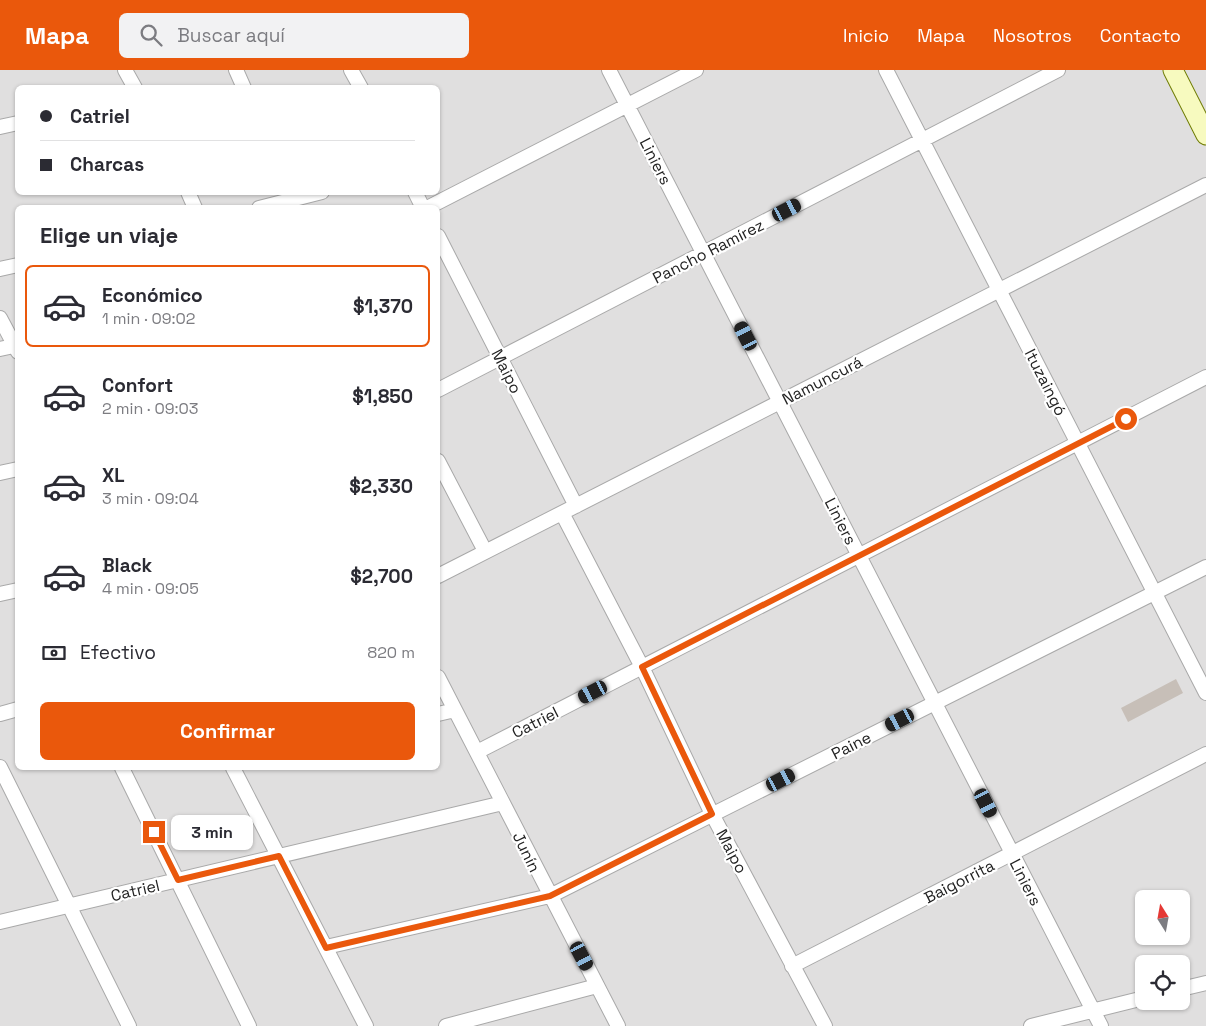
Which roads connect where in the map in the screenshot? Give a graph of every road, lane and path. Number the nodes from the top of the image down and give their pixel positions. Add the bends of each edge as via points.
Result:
1 (125, 70) edge
2 (236, 70) edge
3 (351, 70) edge
4 (609, 70) edge
5 (696, 70) edge
6 (886, 70) edge
7 (1058, 70) edge
8 (1173, 70) edge
9 (1186, 70) edge
10 (133, 85) edge
11 (243, 85) edge
12 (358, 85) edge
13 (627, 105) junction
14 (1206, 109) edge
15 (15, 124) edge
16 (0, 127) edge
17 (1206, 135) edge
18 (922, 140) junction
19 (1206, 185) edge
20 (313, 195) edge
21 (300, 199) edge
22 (273, 205) edge
23 (433, 205) edge
24 (440, 240) edge
25 (703, 253) junction
26 (15, 266) edge
27 (0, 269) edge
28 (999, 290) junction
29 (0, 318) edge
30 (15, 347) edge
31 (0, 349) edge
32 (15, 349) edge
33 (500, 358) junction
34 (1206, 377) edge
35 (440, 389) edge
36 (780, 402) junction
37 (1078, 443) junction
38 (440, 464) edge
39 (15, 469) edge
40 (0, 473) edge
41 (576, 506) junction
42 (562, 513) junction
43 (485, 551) junction
44 (859, 556) junction
45 (1206, 567) edge
46 (440, 575) edge
47 (15, 591) edge
48 (1154, 593) junction
49 (0, 594) edge
50 (642, 667) junction
51 (440, 681) edge
52 (1206, 693) edge
53 (934, 703) junction
54 (15, 710) edge
55 (455, 710) junction
56 (0, 714) edge
57 (440, 714) edge
58 (477, 752) junction
59 (1206, 754) edge
60 (0, 767) edge
61 (123, 770) edge
62 (234, 770) edge
63 (503, 803) junction
64 (712, 814) junction
65 (1012, 854) junction
66 (279, 856) junction
67 (178, 880) junction
68 (550, 896) junction
69 (68, 906) junction
70 (0, 922) edge
71 (326, 948) junction
72 (792, 966) junction
73 (1206, 982) edge
74 (598, 986) junction
75 (1190, 986) edge
76 (1135, 1000) edge
77 (1093, 1010) junction
78 (129, 1026) edge
79 (249, 1026) edge
80 (366, 1026) edge
81 (446, 1026) edge
82 (618, 1026) edge
83 (824, 1026) edge
84 (1031, 1026) edge
85 (1101, 1026) edge

1 - 10 street
2 - 11 street
3 - 12 street
4 - 13 street, Liniers
5 - 13 street
6 - 18 street, Ituzaingó
7 - 18 street, Pancho Ramírez
8 - 17 main road
9 - 14 main road
13 - 23 street
13 - 25 street, Liniers
15 - 16 street
18 - 25 street, Pancho Ramírez
18 - 28 street, Ituzaingó
19 - 28 street, Namuncurá
20 - 21 street
21 - 22 street
24 - 33 street, Maipo
25 - 33 street, Pancho Ramírez
25 - 36 street, Liniers
26 - 27 street
28 - 36 street, Namuncurá
28 - 37 street, Ituzaingó
29 - 30 street
31 - 32 street
33 - 35 street, Pancho Ramírez
33 - 41 street, Maipo
34 - 37 street, Catriel
36 - 41 street, Namuncurá
36 - 44 street, Liniers
37 - 44 street, Catriel
37 - 48 street, Ituzaingó
38 - 43 street
39 - 40 street
41 - 42 street, Namuncurá
42 - 43 street, Namuncurá
42 - 50 street, Maipo
43 - 46 street, Namuncurá
44 - 50 street, Catriel
44 - 53 street, Liniers
45 - 48 street, Paine
47 - 49 street
48 - 52 street, Ituzaingó
48 - 53 street, Paine
50 - 58 street, Catriel
50 - 64 street, Maipo
51 - 55 street, Junín
53 - 64 street, Paine
53 - 65 street, Liniers
54 - 56 street
55 - 57 street
55 - 58 street, Junín
58 - 63 street, Junín
59 - 65 street, Baigorrita
60 - 69 street
61 - 67 street
62 - 66 street
63 - 66 street, Catriel
63 - 68 street, Junín
64 - 68 street, Paine
64 - 72 street, Maipo
65 - 72 street, Baigorrita
65 - 77 street, Liniers
66 - 67 street, Catriel
66 - 71 street
67 - 69 street, Catriel
67 - 79 street
68 - 71 street, Paine
68 - 74 street, Junín
69 - 70 street, Catriel
69 - 78 street
71 - 80 street
72 - 83 street, Maipo
73 - 75 street
74 - 81 street
74 - 82 street, Junín
76 - 77 street
77 - 84 street
77 - 85 street, Liniers

